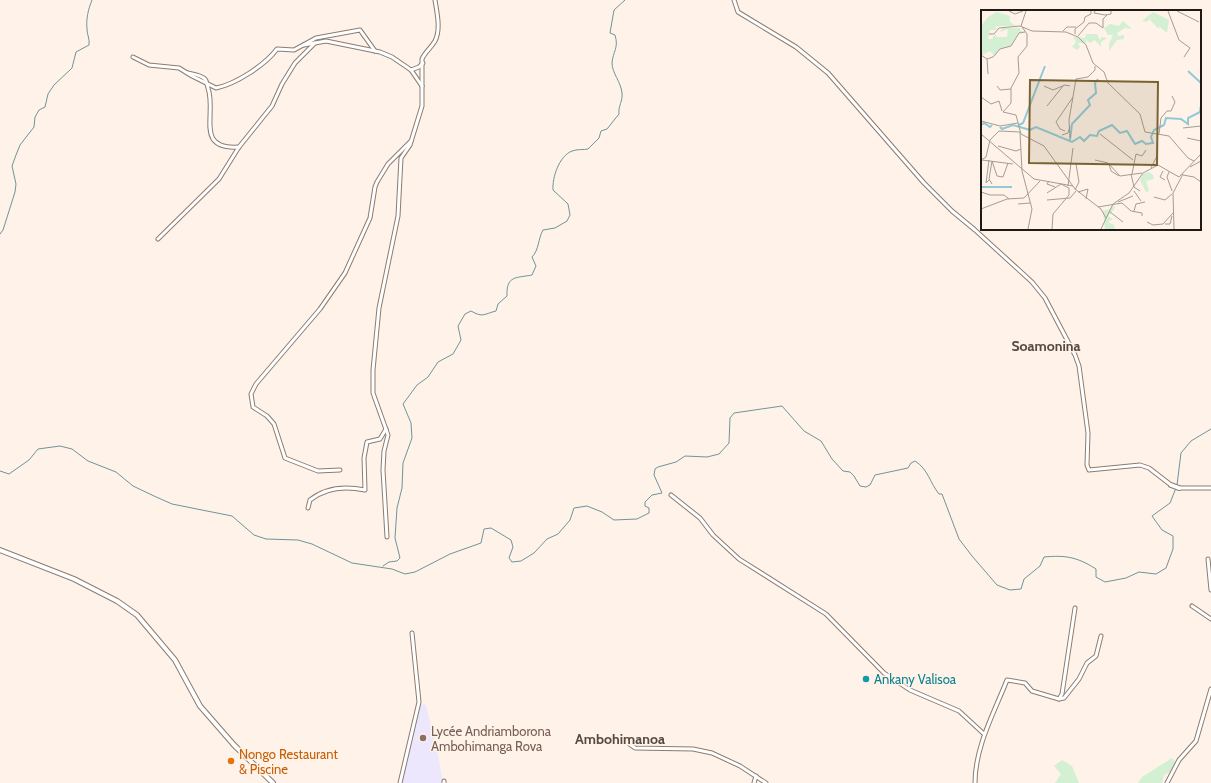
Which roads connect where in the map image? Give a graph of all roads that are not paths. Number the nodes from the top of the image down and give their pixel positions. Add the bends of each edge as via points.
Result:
1 (435, 0) edge
2 (734, 0) edge
3 (315, 43) junction
4 (304, 45) junction
5 (375, 50) junction
6 (133, 57) dead end
7 (423, 63) junction
8 (411, 70) junction
9 (207, 84) junction
10 (422, 86) junction
11 (412, 140) junction
12 (239, 147) junction
13 (158, 239) dead end
14 (386, 429) junction
15 (340, 470) dead end
16 (1171, 485) joint
17 (1180, 488) joint
18 (1211, 488) edge
19 (671, 495) dead end
20 (308, 508) dead end
21 (387, 538) dead end
22 (0, 550) edge
23 (1208, 559) dead end
24 (1211, 590) edge
25 (1192, 606) dead end
26 (1076, 608) dead end
27 (1211, 619) edge
28 (412, 633) dead end
29 (1101, 636) dead end
30 (1211, 689) edge
31 (1059, 699) junction
32 (984, 734) junction
33 (624, 740) dead end
34 (756, 776) junction
35 (273, 783) edge
36 (400, 783) edge
37 (754, 783) edge
38 (766, 783) edge
39 (975, 783) edge
40 (1167, 783) edge

1 - 7 street via 437,34 424,54
2 - 16 street via 738,12 796,47 828,73 924,183 1032,282 1045,298 1078,361 1085,402 1089,470 1140,465 1149,468
3 - 4 street
3 - 5 street via 326,41
3 - 12 street via 295,63 272,106
4 - 5 street via 308,41 326,36 360,30
4 - 9 street via 294,50 277,49 253,72 219,87
5 - 8 street via 392,57
6 - 9 street via 149,65 179,68 203,77
7 - 8 street
7 - 10 street
8 - 10 street
9 - 12 street via 210,129 216,143 220,146
10 - 11 street via 422,106
11 - 14 street via 401,158 398,216 379,308 373,370 373,393
11 - 15 street via 388,164 375,187 370,218 345,273 320,309 256,384 251,394 253,407 274,424 285,458 318,471
12 - 13 street via 219,179
14 - 20 street via 380,439 367,442 364,458 365,490 348,487 322,493 310,500
14 - 21 street via 388,435 383,470
16 - 17 street
17 - 18 street
19 - 32 street via 700,518 739,559 826,614 889,677 910,690 959,711
22 - 35 street via 74,579 117,601 137,615 175,660 204,710 234,745
23 - 24 street
25 - 27 street
26 - 31 street via 1062,694
28 - 36 street via 419,702
29 - 31 street via 1096,656 1087,663 1070,692
30 - 40 street via 1196,741 1179,760
31 - 32 street via 1032,690 1025,684 1007,680
32 - 39 street via 975,771
33 - 34 street via 635,748 693,749 712,753
34 - 37 street
34 - 38 street

